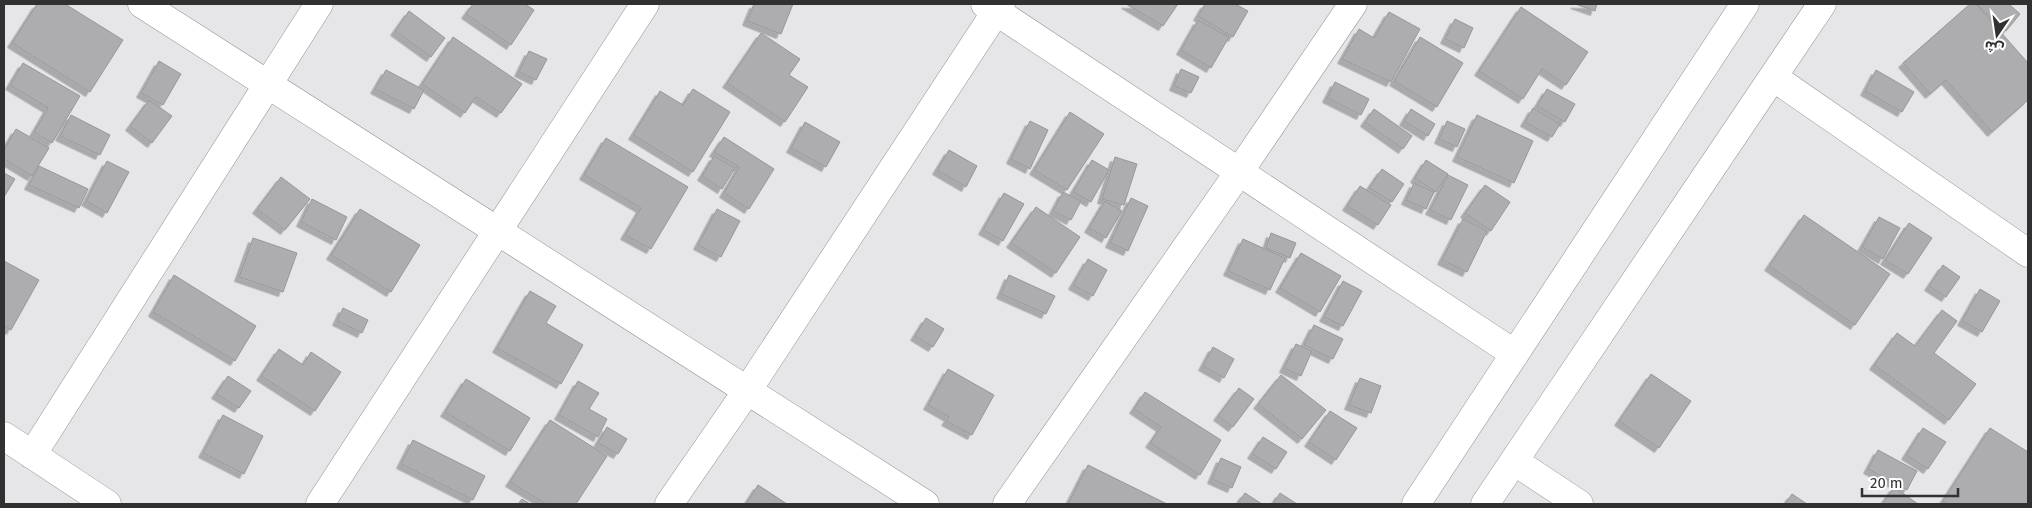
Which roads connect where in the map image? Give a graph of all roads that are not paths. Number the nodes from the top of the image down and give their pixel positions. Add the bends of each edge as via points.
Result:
1 (142, 4) edge
2 (319, 4) edge
3 (646, 4) edge
4 (1353, 4) edge
5 (1745, 4) edge
6 (1822, 4) edge
7 (994, 6) edge
8 (1773, 77) junction
9 (268, 84) junction
10 (1239, 172) junction
11 (498, 231) junction
12 (2028, 253) edge
13 (1515, 354) junction
14 (747, 391) junction
15 (4, 436) edge
16 (32, 455) junction
17 (1514, 461) junction
18 (107, 504) edge
19 (320, 504) edge
20 (669, 504) edge
21 (925, 504) edge
22 (1007, 504) edge
23 (1416, 504) edge
24 (1485, 504) edge
25 (1579, 504) edge

1 - 9 street
2 - 9 street
3 - 11 street
4 - 10 street
5 - 13 street
6 - 8 street
7 - 10 street
7 - 14 street
8 - 12 street
8 - 17 street
9 - 11 street
9 - 16 street
10 - 13 street
10 - 22 street
11 - 14 street
11 - 19 street
13 - 23 street
14 - 20 street
14 - 21 street
15 - 16 street
16 - 18 street
17 - 24 street
17 - 25 street

